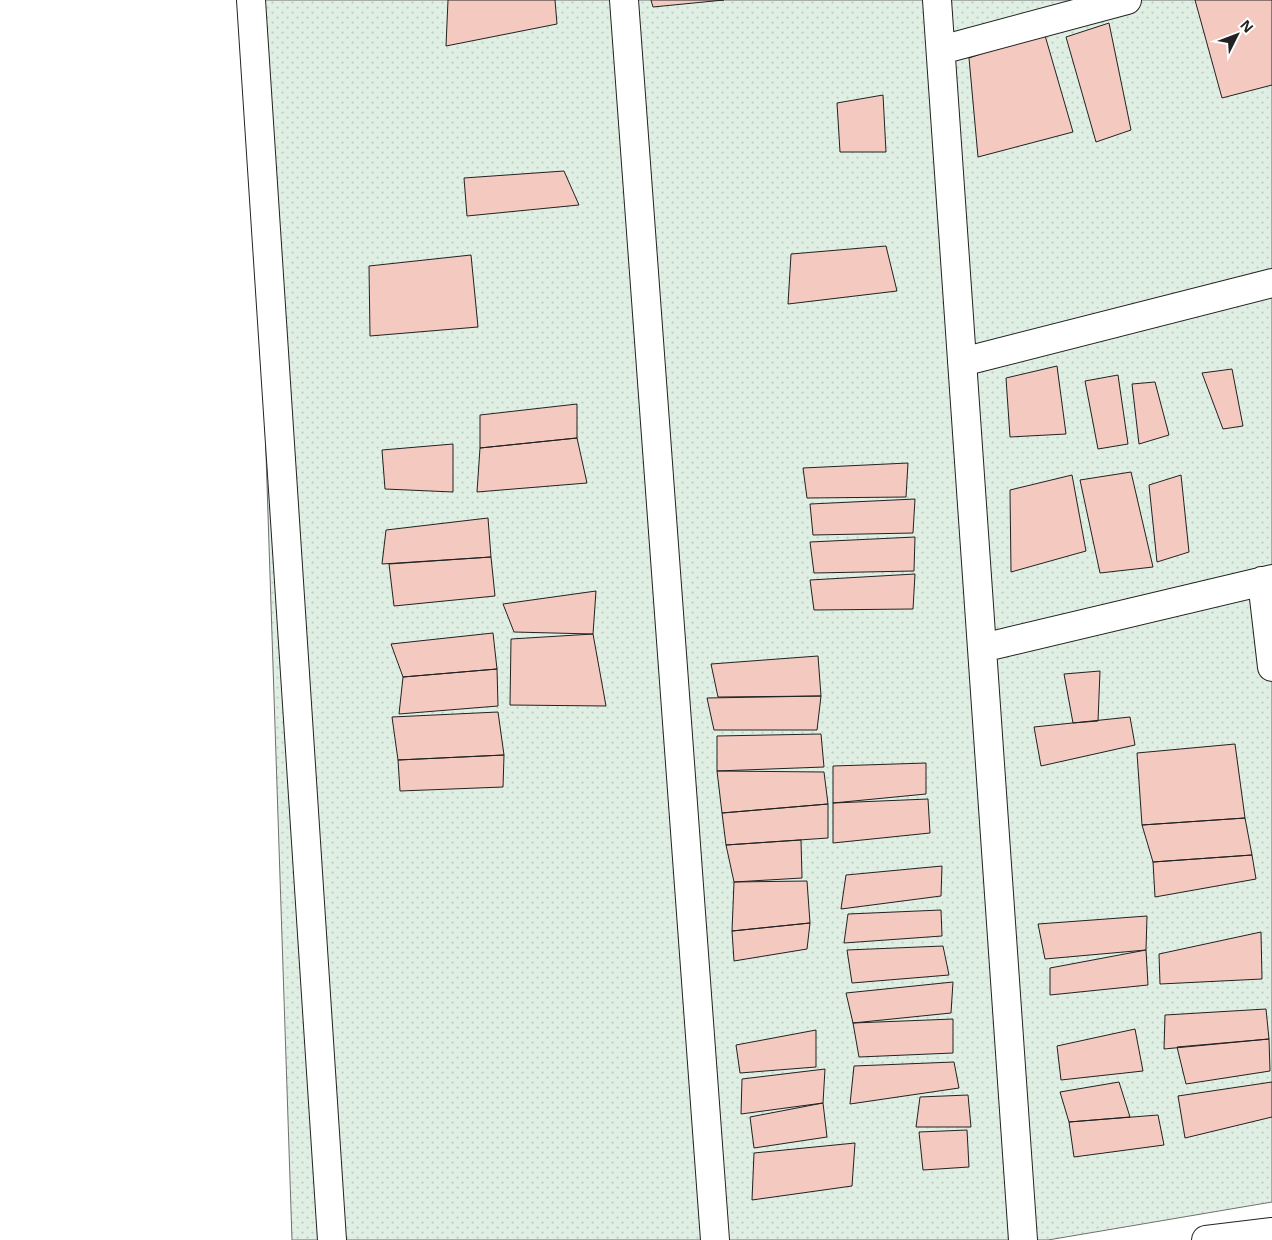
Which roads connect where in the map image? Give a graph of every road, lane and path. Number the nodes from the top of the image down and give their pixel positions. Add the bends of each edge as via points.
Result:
1 (251, 0) edge
2 (624, 0) edge
3 (937, 0) edge
4 (1127, 0) edge
5 (941, 50) junction
6 (1272, 283) edge
7 (962, 362) junction
8 (1267, 580) edge
9 (982, 648) junction
10 (1272, 667) edge
11 (1272, 1232) edge
12 (332, 1240) edge
13 (715, 1240) edge
14 (1023, 1240) edge
15 (1206, 1240) edge

1 - 12 street
2 - 13 street
3 - 5 street
4 - 5 street
5 - 7 street
6 - 7 street
7 - 9 street
8 - 9 street
8 - 10 street
9 - 14 street
11 - 15 street

